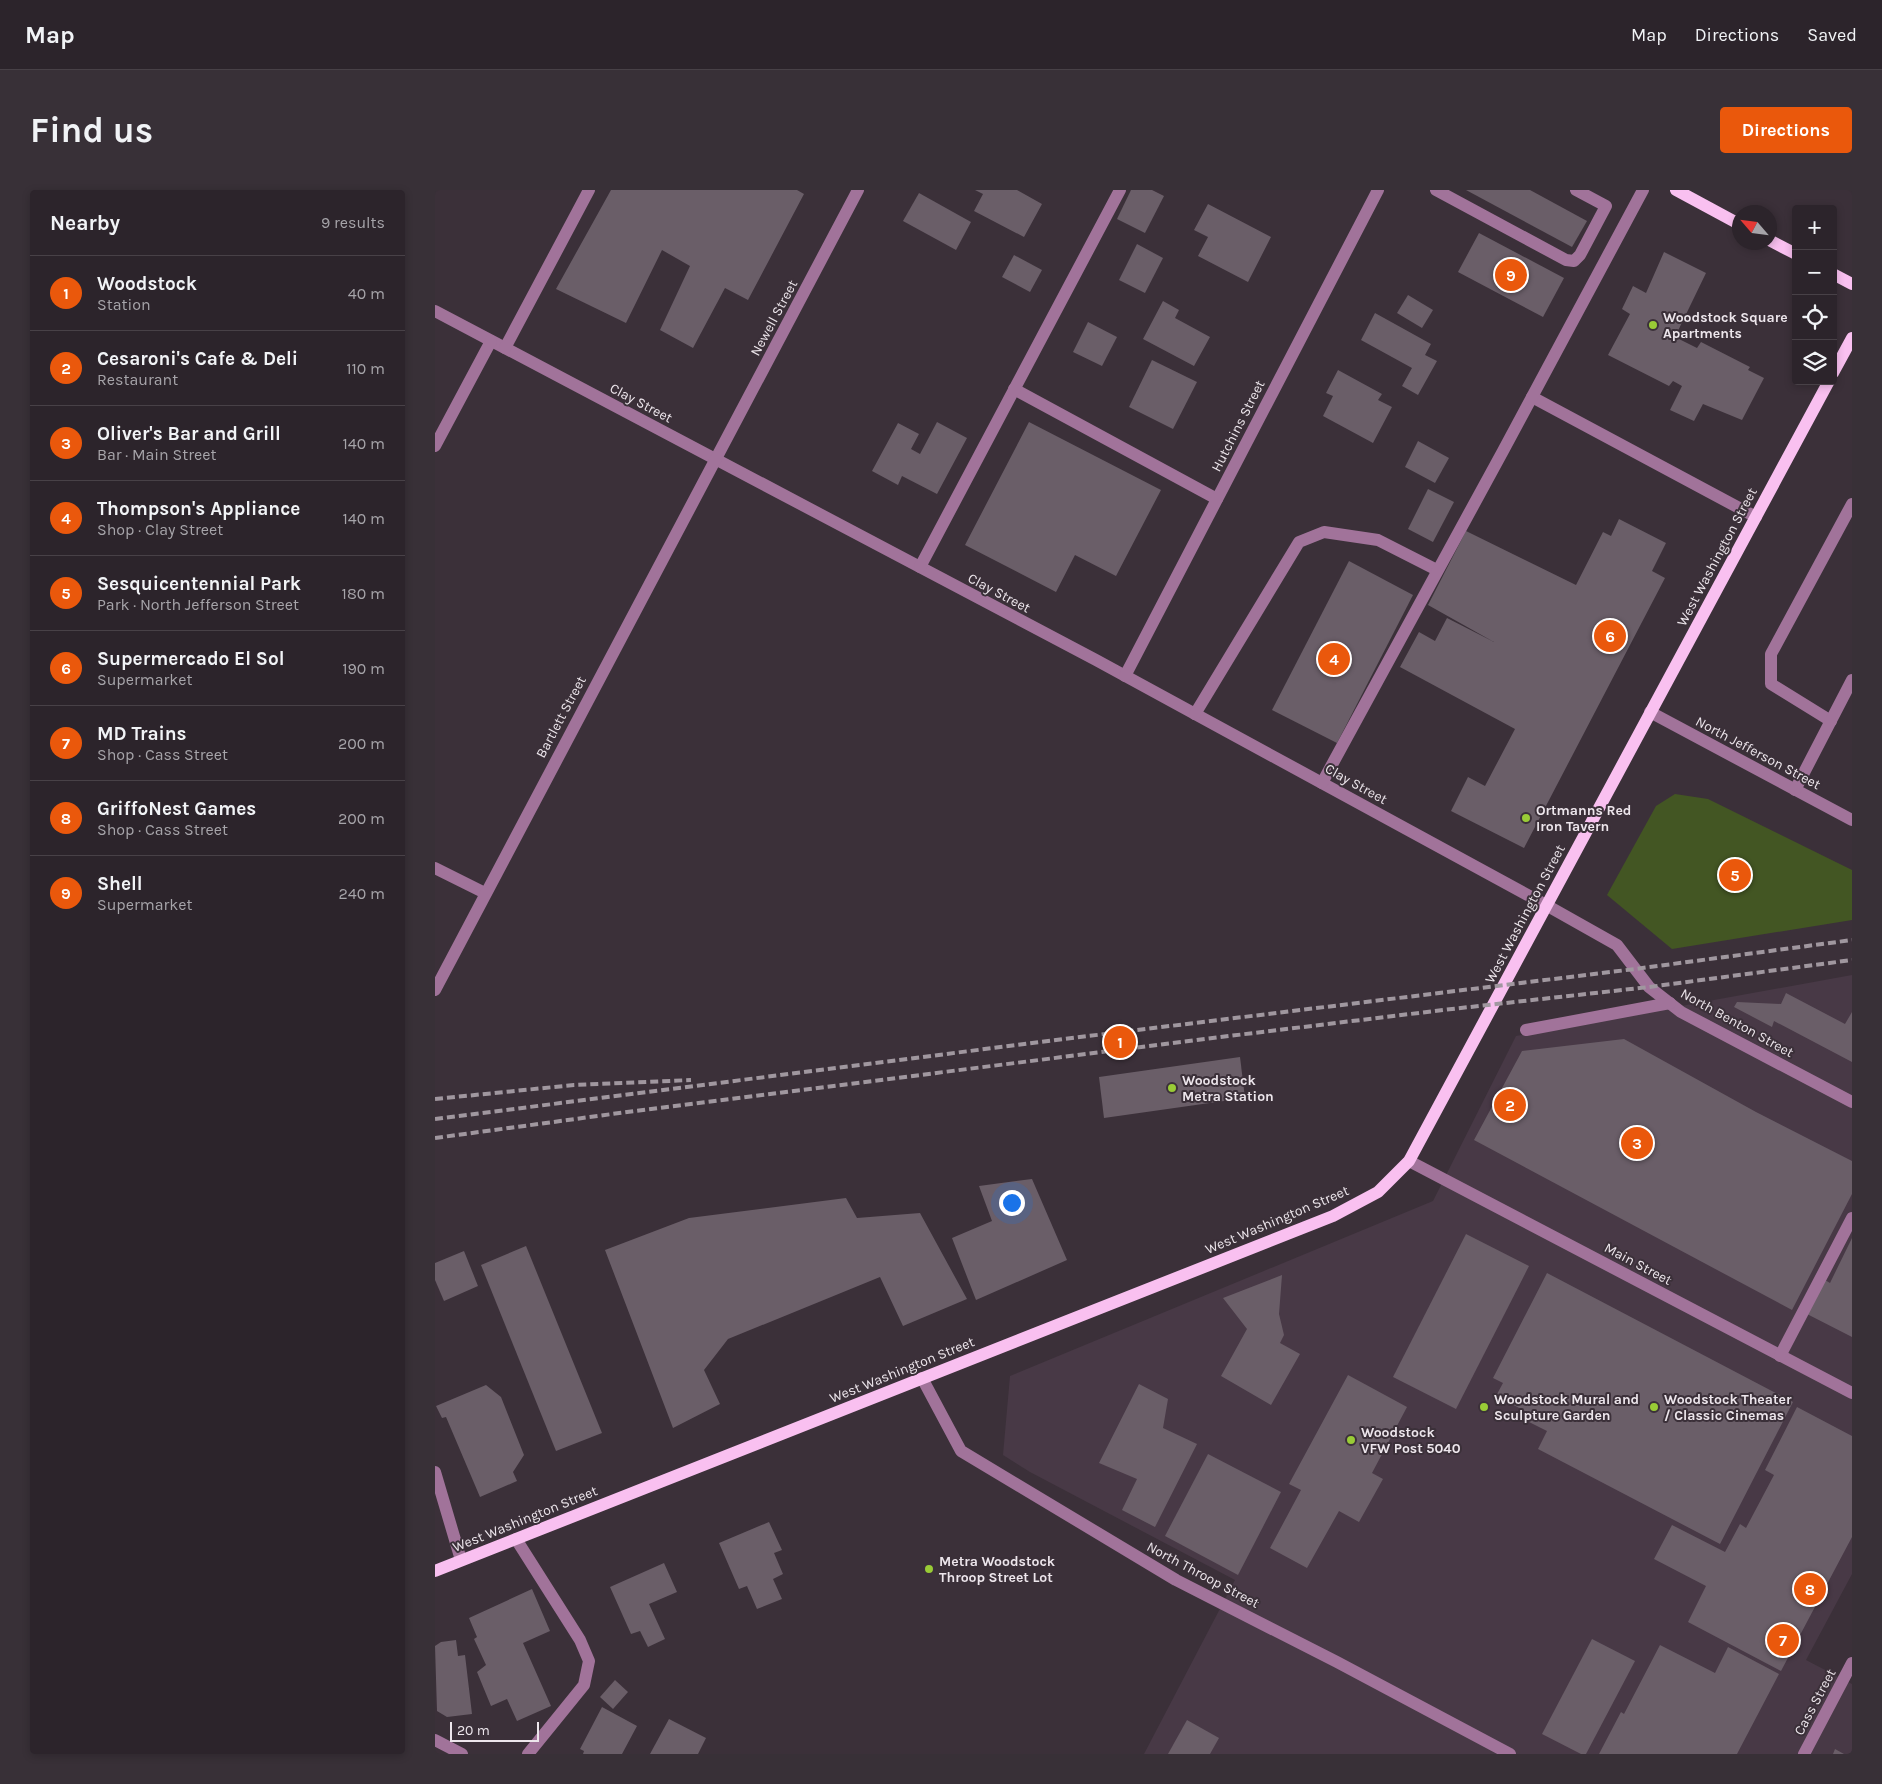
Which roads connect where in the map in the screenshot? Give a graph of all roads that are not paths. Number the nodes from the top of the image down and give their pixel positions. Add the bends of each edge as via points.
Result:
1 (589, 190) edge
2 (858, 190) edge
3 (1120, 190) edge
4 (1378, 190) edge
5 (1438, 190) edge
6 (1643, 190) edge
7 (1676, 190) edge
8 (1580, 191) edge
9 (1732, 220) edge
10 (1777, 244) edge
11 (1792, 252) edge
12 (1837, 276) edge
13 (1852, 284) edge
14 (435, 311) edge
15 (1852, 338) edge
16 (491, 340) junction
17 (505, 348) junction
18 (1837, 366) edge
19 (1827, 385) edge
20 (1014, 389) junction
21 (1532, 397) junction
22 (435, 446) edge
23 (716, 459) junction
24 (1217, 499) junction
25 (1852, 504) edge
26 (1756, 517) junction
27 (920, 567) junction
28 (1437, 570) junction
29 (1125, 676) junction
30 (1852, 680) edge
31 (1650, 712) junction
32 (1195, 714) junction
33 (1831, 721) junction
34 (1322, 783) junction
35 (1795, 790) junction
36 (1852, 820) edge
37 (435, 868) edge
38 (485, 893) junction
39 (1547, 905) junction
40 (435, 990) edge
41 (1670, 1003) junction
42 (1526, 1030) dead end
43 (1852, 1102) edge
44 (1409, 1161) junction
45 (1852, 1218) edge
46 (1780, 1356) junction
47 (922, 1378) junction
48 (1852, 1393) edge
49 (435, 1472) edge
50 (516, 1539) junction
51 (461, 1560) junction
52 (435, 1571) edge
53 (1852, 1663) edge
54 (435, 1740) edge
55 (462, 1754) edge
56 (527, 1754) edge
57 (1511, 1754) edge
58 (1804, 1754) edge

1 - 17 street
2 - 23 street, Newell Street
3 - 20 street
4 - 24 street, Hutchins Street
5 - 8 street via 1565,260 1574,261 1606,206
6 - 21 street
7 - 9 main road
10 - 11 main road
12 - 13 main road
14 - 16 street, Clay Street
15 - 18 main road
16 - 17 street, Clay Street
16 - 22 street
17 - 23 street, Clay Street
19 - 26 main road, West Washington Street
20 - 24 street
20 - 27 street
21 - 26 street
21 - 28 street
23 - 27 street, Clay Street
23 - 38 street, Bartlett Street
24 - 29 street, Hutchins Street
25 - 33 street via 1771,654 1771,684
26 - 31 main road, West Washington Street
27 - 29 street, Clay Street
28 - 32 street via 1378,540 1324,532 1299,542
28 - 34 street
29 - 32 street, Clay Street
30 - 33 street
31 - 35 street, North Jefferson Street
31 - 39 main road, West Washington Street
32 - 34 street, Clay Street
33 - 35 street
34 - 39 street, Clay Street
35 - 36 street, North Jefferson Street
37 - 38 street
38 - 40 street, Bartlett Street
39 - 41 street, North Benton Street via 1617,945 1649,987
39 - 44 main road, West Washington Street
41 - 42 street
41 - 43 street, North Benton Street via 1681,1012
44 - 46 street, Main Street
44 - 47 main road, West Washington Street via 1378,1192 1333,1216
45 - 46 street
46 - 48 street, Main Street
47 - 50 main road, West Washington Street
47 - 57 street, North Throop Street via 961,1451 1176,1580
49 - 51 street
50 - 51 main road, West Washington Street
50 - 56 street via 580,1640 589,1661 584,1685
51 - 52 main road, West Washington Street
53 - 58 street, Cass Street
54 - 55 street

